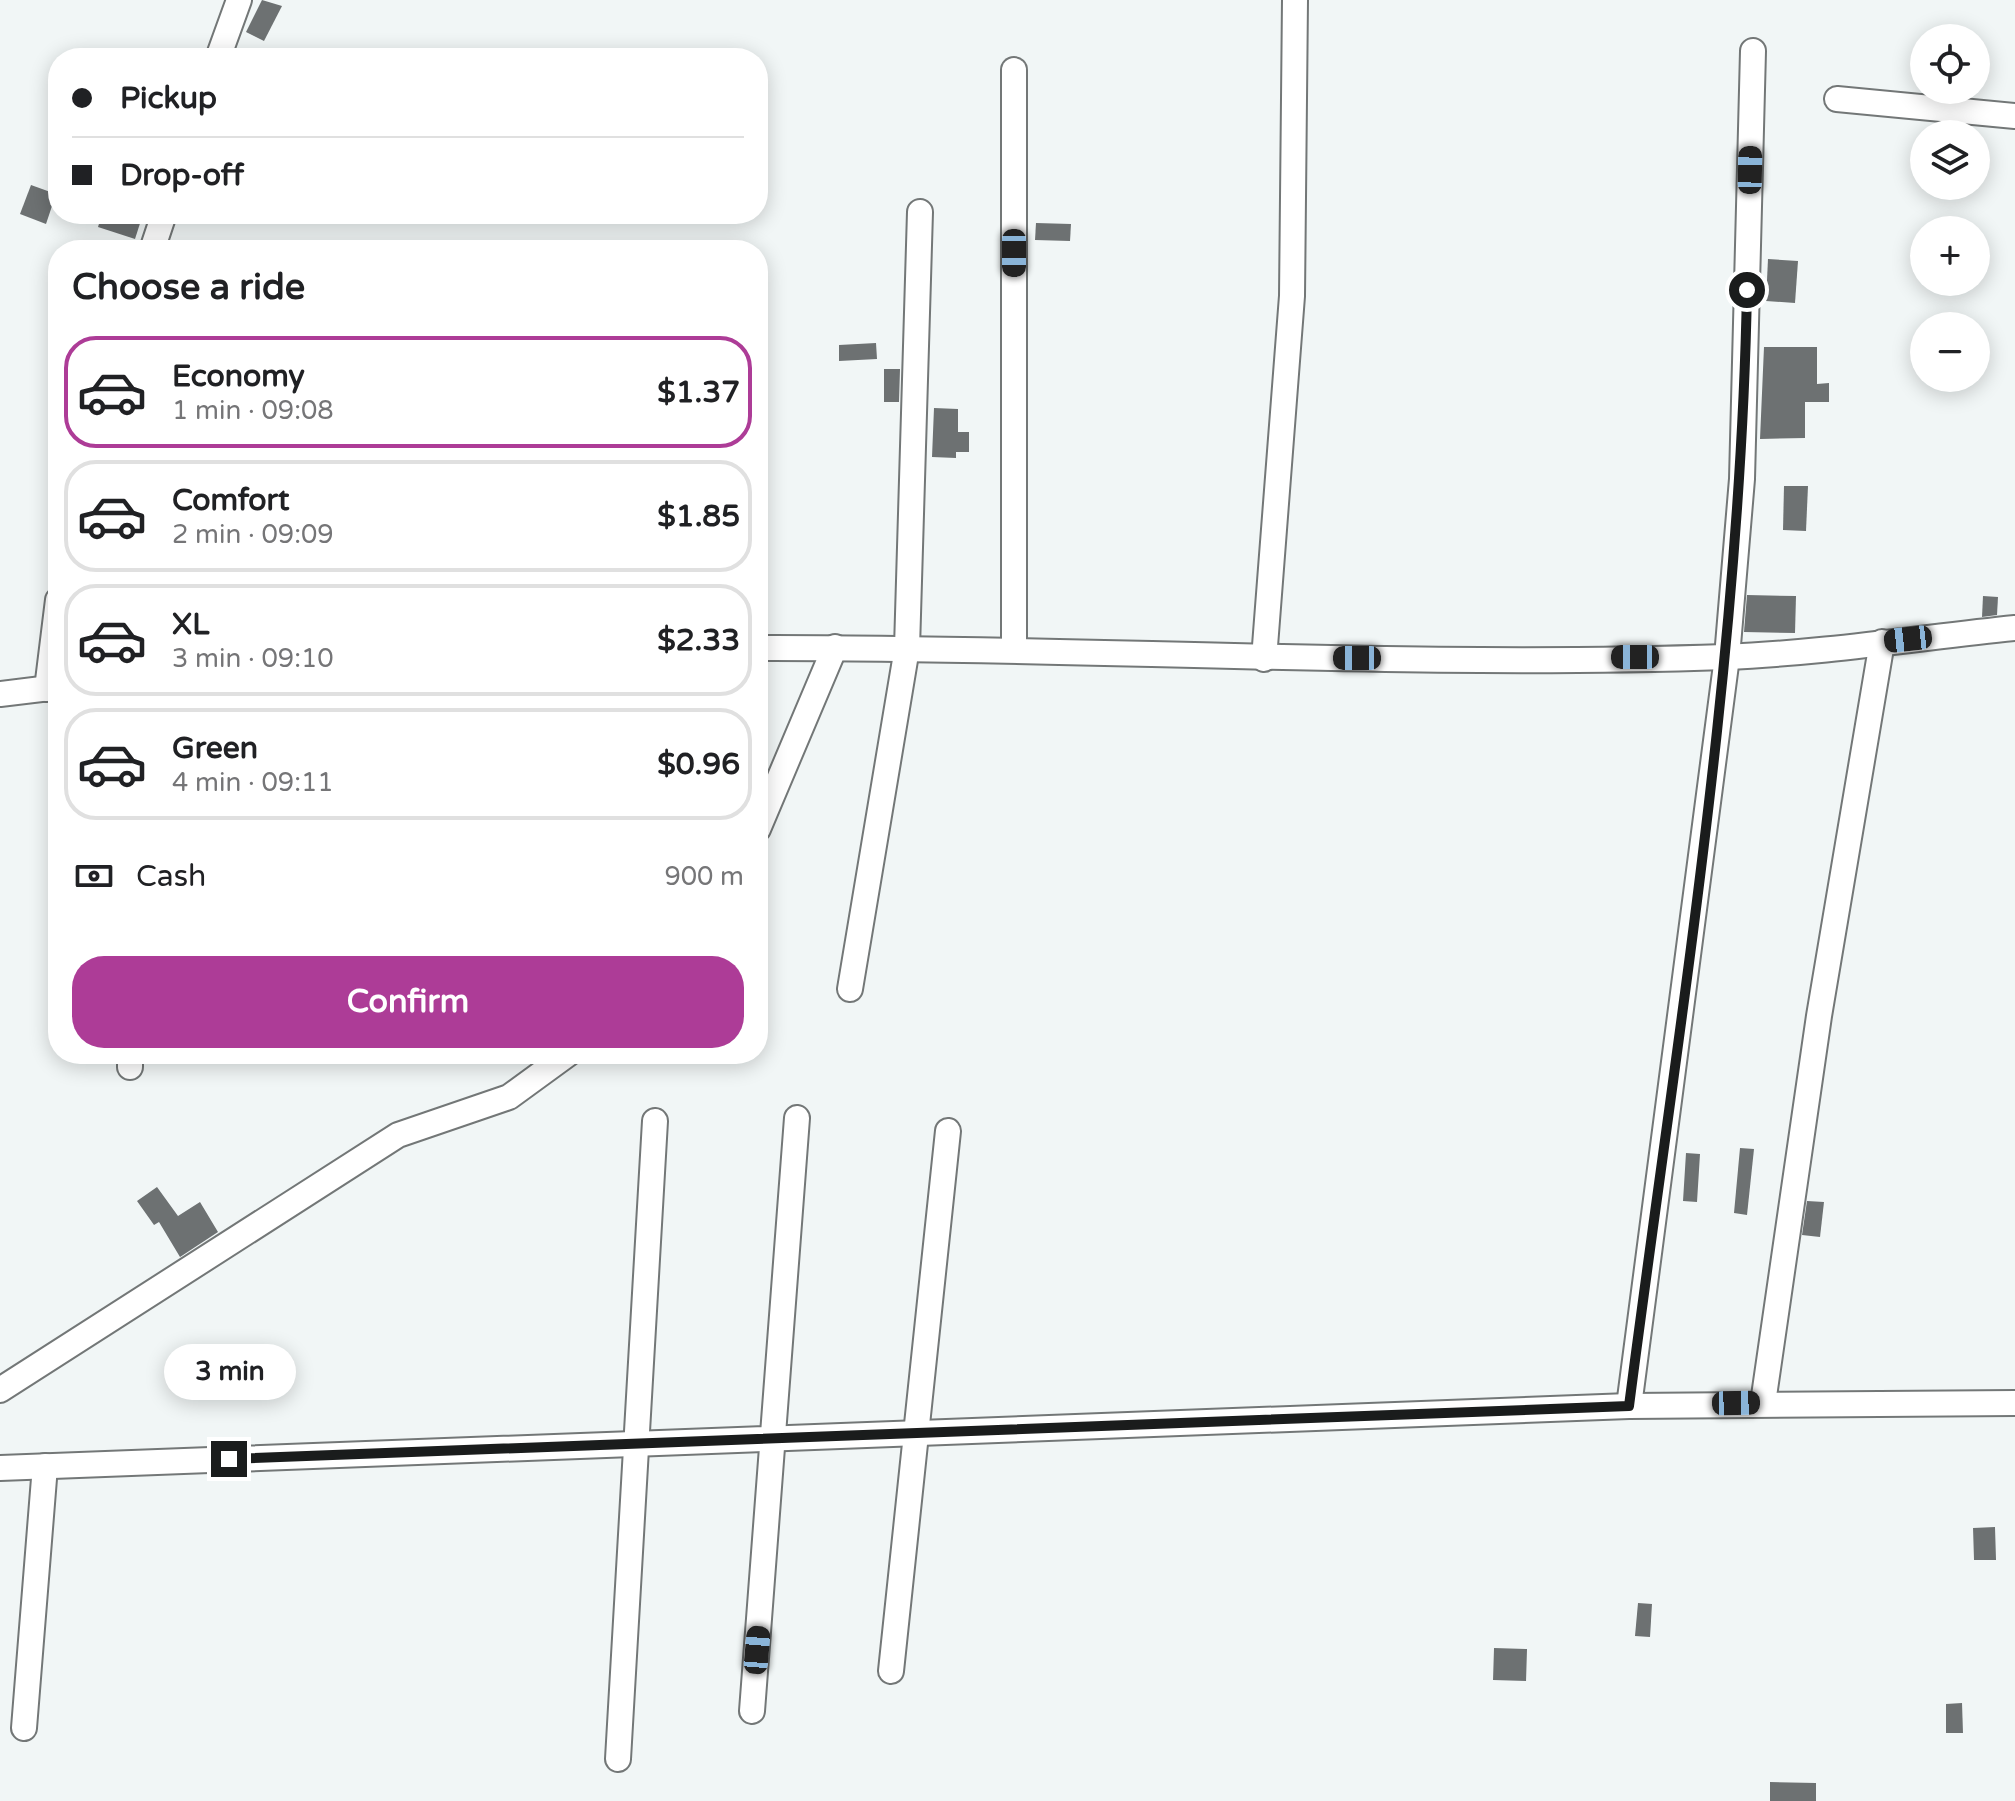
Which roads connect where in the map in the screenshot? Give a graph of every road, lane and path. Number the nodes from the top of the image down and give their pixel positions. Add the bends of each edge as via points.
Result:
1 (239, 0) edge
2 (1295, 0) edge
3 (222, 48) edge
4 (1753, 51) dead end
5 (1014, 70) dead end
6 (1837, 99) dead end
7 (2015, 116) edge
8 (920, 212) dead end
9 (2015, 628) edge
10 (1882, 642) junction
11 (835, 647) junction
12 (768, 648) edge
13 (907, 648) junction
14 (1014, 649) junction
15 (1727, 657) junction
16 (1264, 659) junction
17 (48, 688) edge
18 (0, 694) edge
19 (768, 805) edge
20 (850, 989) dead end
21 (554, 1064) edge
22 (797, 1118) dead end
23 (655, 1121) dead end
24 (948, 1131) dead end
25 (0, 1390) edge
26 (1763, 1403) junction
27 (2015, 1403) edge
28 (1629, 1406) junction
29 (914, 1433) junction
30 (774, 1438) junction
31 (634, 1443) junction
32 (45, 1466) junction
33 (0, 1468) edge
34 (891, 1671) dead end
35 (752, 1711) dead end
36 (24, 1728) dead end
37 (618, 1759) dead end

1 - 3 street
2 - 16 street via 1292,296
4 - 15 street via 1742,479
5 - 14 street
6 - 7 street
8 - 13 street
9 - 10 street
10 - 15 street
10 - 26 street via 1819,1016
11 - 12 street
11 - 13 street
11 - 19 street
13 - 14 street
13 - 20 street
14 - 16 street
15 - 16 street
15 - 28 street
17 - 18 street
21 - 25 street via 509,1097 398,1135
22 - 30 street
23 - 31 street
24 - 29 street
26 - 27 street
26 - 28 street
28 - 29 street
29 - 30 street
29 - 34 street
30 - 31 street
30 - 35 street
31 - 32 street
31 - 37 street
32 - 33 street
32 - 36 street

